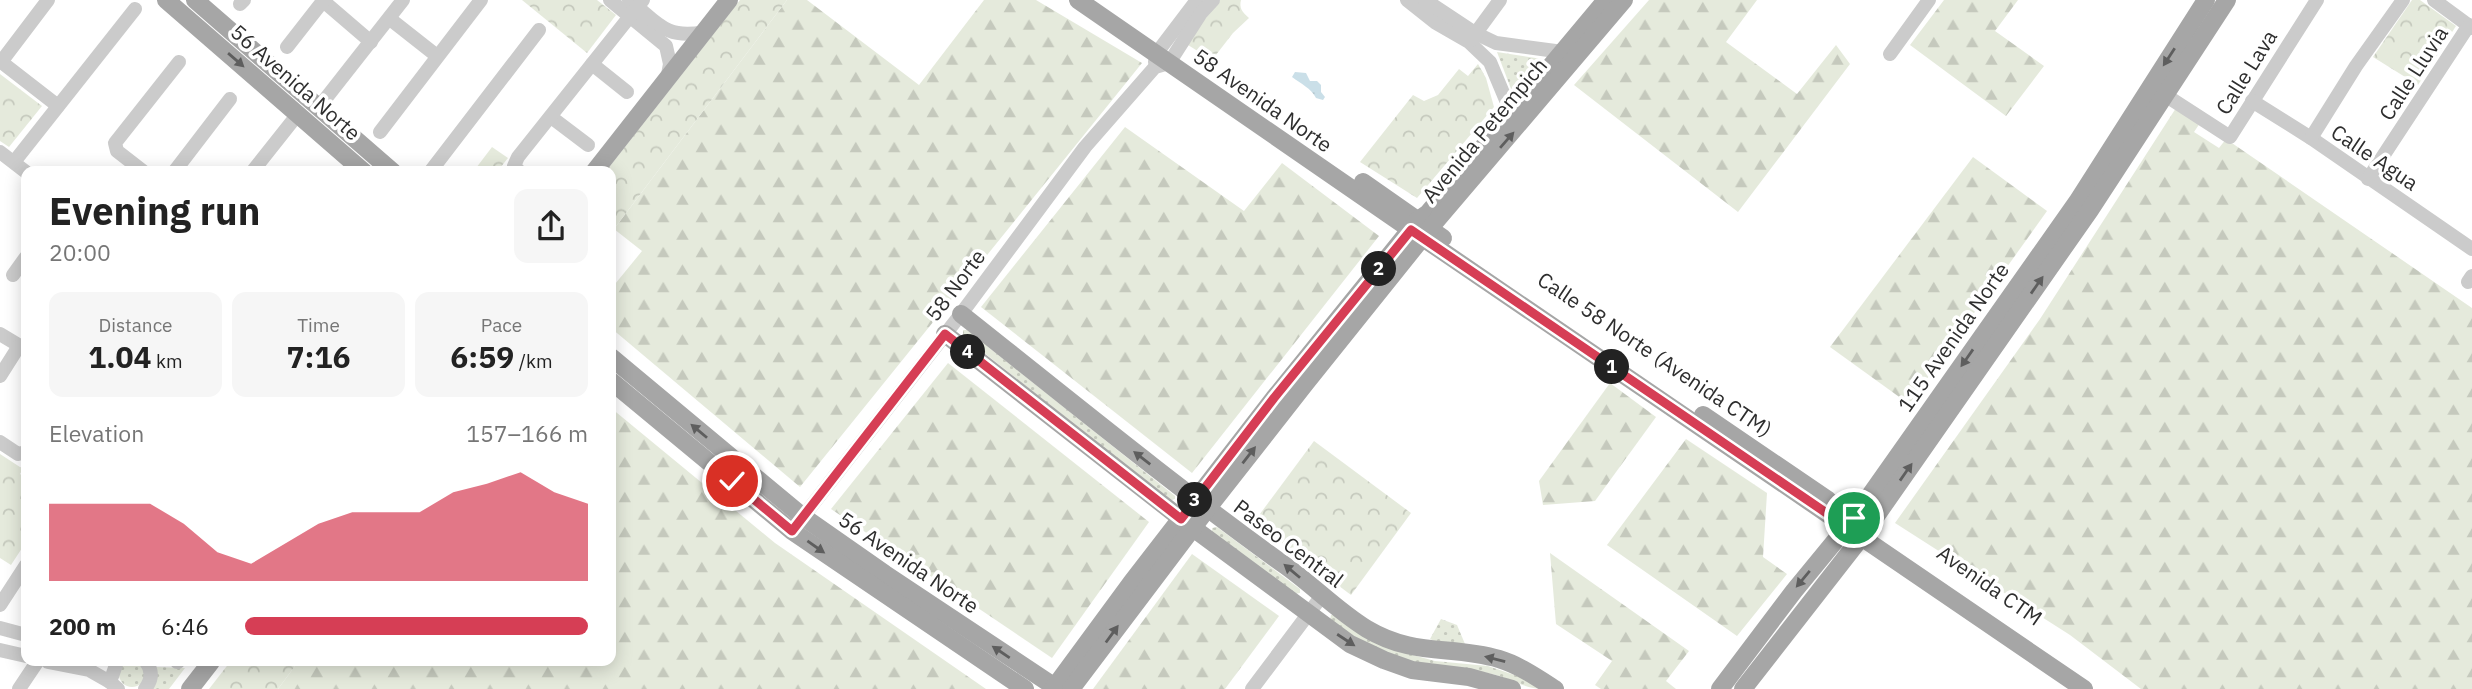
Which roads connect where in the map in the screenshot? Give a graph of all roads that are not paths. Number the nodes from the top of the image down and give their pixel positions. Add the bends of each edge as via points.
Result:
1 (166, 0) edge
2 (195, 0) edge
3 (403, 0) edge
4 (481, 0) edge
5 (610, 0) edge
6 (729, 0) edge
7 (1078, 0) edge
8 (1097, 0) edge
9 (1197, 0) edge
10 (1213, 0) edge
11 (1407, 0) edge
12 (1425, 0) edge
13 (1500, 0) edge
14 (1606, 0) edge
15 (1624, 0) edge
16 (1928, 0) edge
17 (2206, 0) edge
18 (2227, 0) edge
19 (2317, 0) edge
20 (2403, 0) edge
21 (2434, 0) edge
22 (322, 1) edge
23 (44, 2) edge
24 (635, 6) edge
25 (135, 9) dead end
26 (390, 19) junction
27 (2470, 27) edge
28 (539, 30) dead end
29 (704, 32) junction
30 (219, 33) junction
31 (661, 33) junction
32 (1472, 38) junction
33 (371, 42) junction
34 (287, 47) dead end
35 (1563, 52) junction
36 (1890, 54) dead end
37 (437, 56) junction
38 (1164, 57) junction
39 (1, 62) edge
40 (179, 62) dead end
41 (592, 64) junction
42 (666, 81) junction
43 (627, 92) dead end
44 (2165, 95) junction
45 (230, 99) dead end
46 (2252, 102) junction
47 (315, 104) junction
48 (58, 106) junction
49 (1511, 112) junction
50 (298, 114) junction
51 (551, 117) junction
52 (380, 132) dead end
53 (2311, 138) junction
54 (588, 145) dead end
55 (0, 152) edge
56 (14, 162) junction
57 (136, 166) edge
58 (179, 166) edge
59 (257, 166) edge
60 (357, 166) edge
61 (386, 166) edge
62 (435, 166) edge
63 (514, 166) edge
64 (599, 166) edge
65 (21, 168) edge
66 (2368, 179) junction
67 (1420, 229) junction
68 (2472, 250) edge
69 (21, 264) edge
70 (13, 275) dead end
71 (961, 314) junction
72 (0, 334) edge
73 (945, 334) junction
74 (21, 347) edge
75 (21, 350) edge
76 (616, 362) edge
77 (0, 376) edge
78 (616, 385) edge
79 (0, 442) edge
80 (21, 452) edge
81 (1201, 505) junction
82 (797, 523) junction
83 (1187, 523) junction
84 (1857, 527) junction
85 (21, 573) edge
86 (1321, 597) junction
87 (0, 605) edge
88 (1307, 613) junction
89 (0, 628) edge
90 (21, 634) edge
91 (0, 650) edge
92 (21, 655) edge
93 (34, 666) edge
94 (68, 666) edge
95 (148, 666) edge
96 (208, 666) edge
97 (110, 682) edge
98 (1021, 687) edge
99 (1059, 688) edge
100 (19, 689) edge
101 (93, 689) edge
102 (145, 689) edge
103 (190, 689) edge
104 (1252, 689) edge
105 (1512, 689) edge
106 (1555, 689) edge
107 (1720, 689) edge
108 (1743, 689) edge
109 (2084, 689) edge
110 (2099, 689) edge

1 - 30 main road, 56 Avenida Norte
2 - 30 main road, 56 Avenida Norte
3 - 26 street
4 - 37 street
5 - 24 street
6 - 29 main road
7 - 38 main road, 58 Avenida Norte
8 - 38 main road, 58 Avenida Norte
9 - 38 street, 58 Norte
10 - 38 street, 58 Norte
11 - 32 street via 1436,23
12 - 32 street
13 - 32 street
14 - 35 main road, Avenida Petempich
67 -> 15 main road, Avenida Petempich
16 - 36 street
17 -> 84 main road, 115 Avenida Norte via 2077,202
18 - 44 main road, 115 Avenida Norte
19 - 46 street, Calle Lava
20 - 53 street
21 - 27 street
22 - 33 street
22 - 34 street
23 - 39 street
24 - 31 street
24 - 41 street
25 - 48 street
26 - 33 street
26 - 37 street
27 - 66 street, Calle Lluvia
28 - 62 street
29 - 31 street via 684,36
29 - 42 main road
30 - 47 main road, 56 Avenida Norte
30 -> 50 main road, 56 Avenida Norte
31 - 42 street via 670,64
32 - 35 street
32 - 49 street via 1490,62
33 - 47 street
35 - 49 main road, Avenida Petempich
37 - 52 street
38 - 67 main road, 58 Avenida Norte
38 - 71 street, 58 Norte via 1085,147
39 - 48 street
40 - 57 street via 115,143 117,151
41 - 43 street
41 - 51 street
42 - 64 main road
44 - 46 street, Calle Lava via 2230,137
84 -> 44 main road, 115 Avenida Norte via 2090,210
45 - 58 street
46 - 53 street, Calle Agua
47 - 50 main road
47 - 61 main road, 56 Avenida Norte
48 - 56 street
49 - 67 main road, Avenida Petempich via 1427,213
50 - 59 street
50 - 60 main road, 56 Avenida Norte
51 - 54 street
51 - 63 street
53 - 66 street, Calle Agua
55 - 56 street
56 - 65 street
66 - 68 street, Calle Agua
67 - 81 main road, Avenida Petempich
67 - 84 main road, Calle 58 Norte (Avenida CTM)
69 - 70 street
71 - 73 street, 58 Norte
81 -> 71 main road, Paseo Central
72 - 74 street
73 - 82 street, 58 Norte
73 - 83 main road
75 - 77 street
82 -> 76 main road, 56 Avenida Norte
78 - 82 main road, 56 Avenida Norte
79 - 80 street
81 - 83 main road, Avenida Petempich
86 -> 81 main road, Paseo Central
82 -> 98 main road, 56 Avenida Norte
99 -> 82 main road, 56 Avenida Norte
83 - 88 main road
83 - 99 main road, Avenida Petempich
84 -> 107 main road, 115 Avenida Norte via 1794,590
84 - 108 main road, 115 Avenida Norte
84 - 109 main road, Avenida CTM
84 - 110 main road, Avenida CTM
85 - 87 street
86 - 88 street
106 -> 86 main road, Paseo Central via 1499,659 1396,643
88 - 104 street
88 -> 105 main road via 1350,644 1384,660 1412,670 1469,677
89 - 90 street
91 - 92 street
93 - 100 street
94 - 97 street via 89,670
95 - 102 street via 151,678
96 - 103 main road
97 - 101 street

